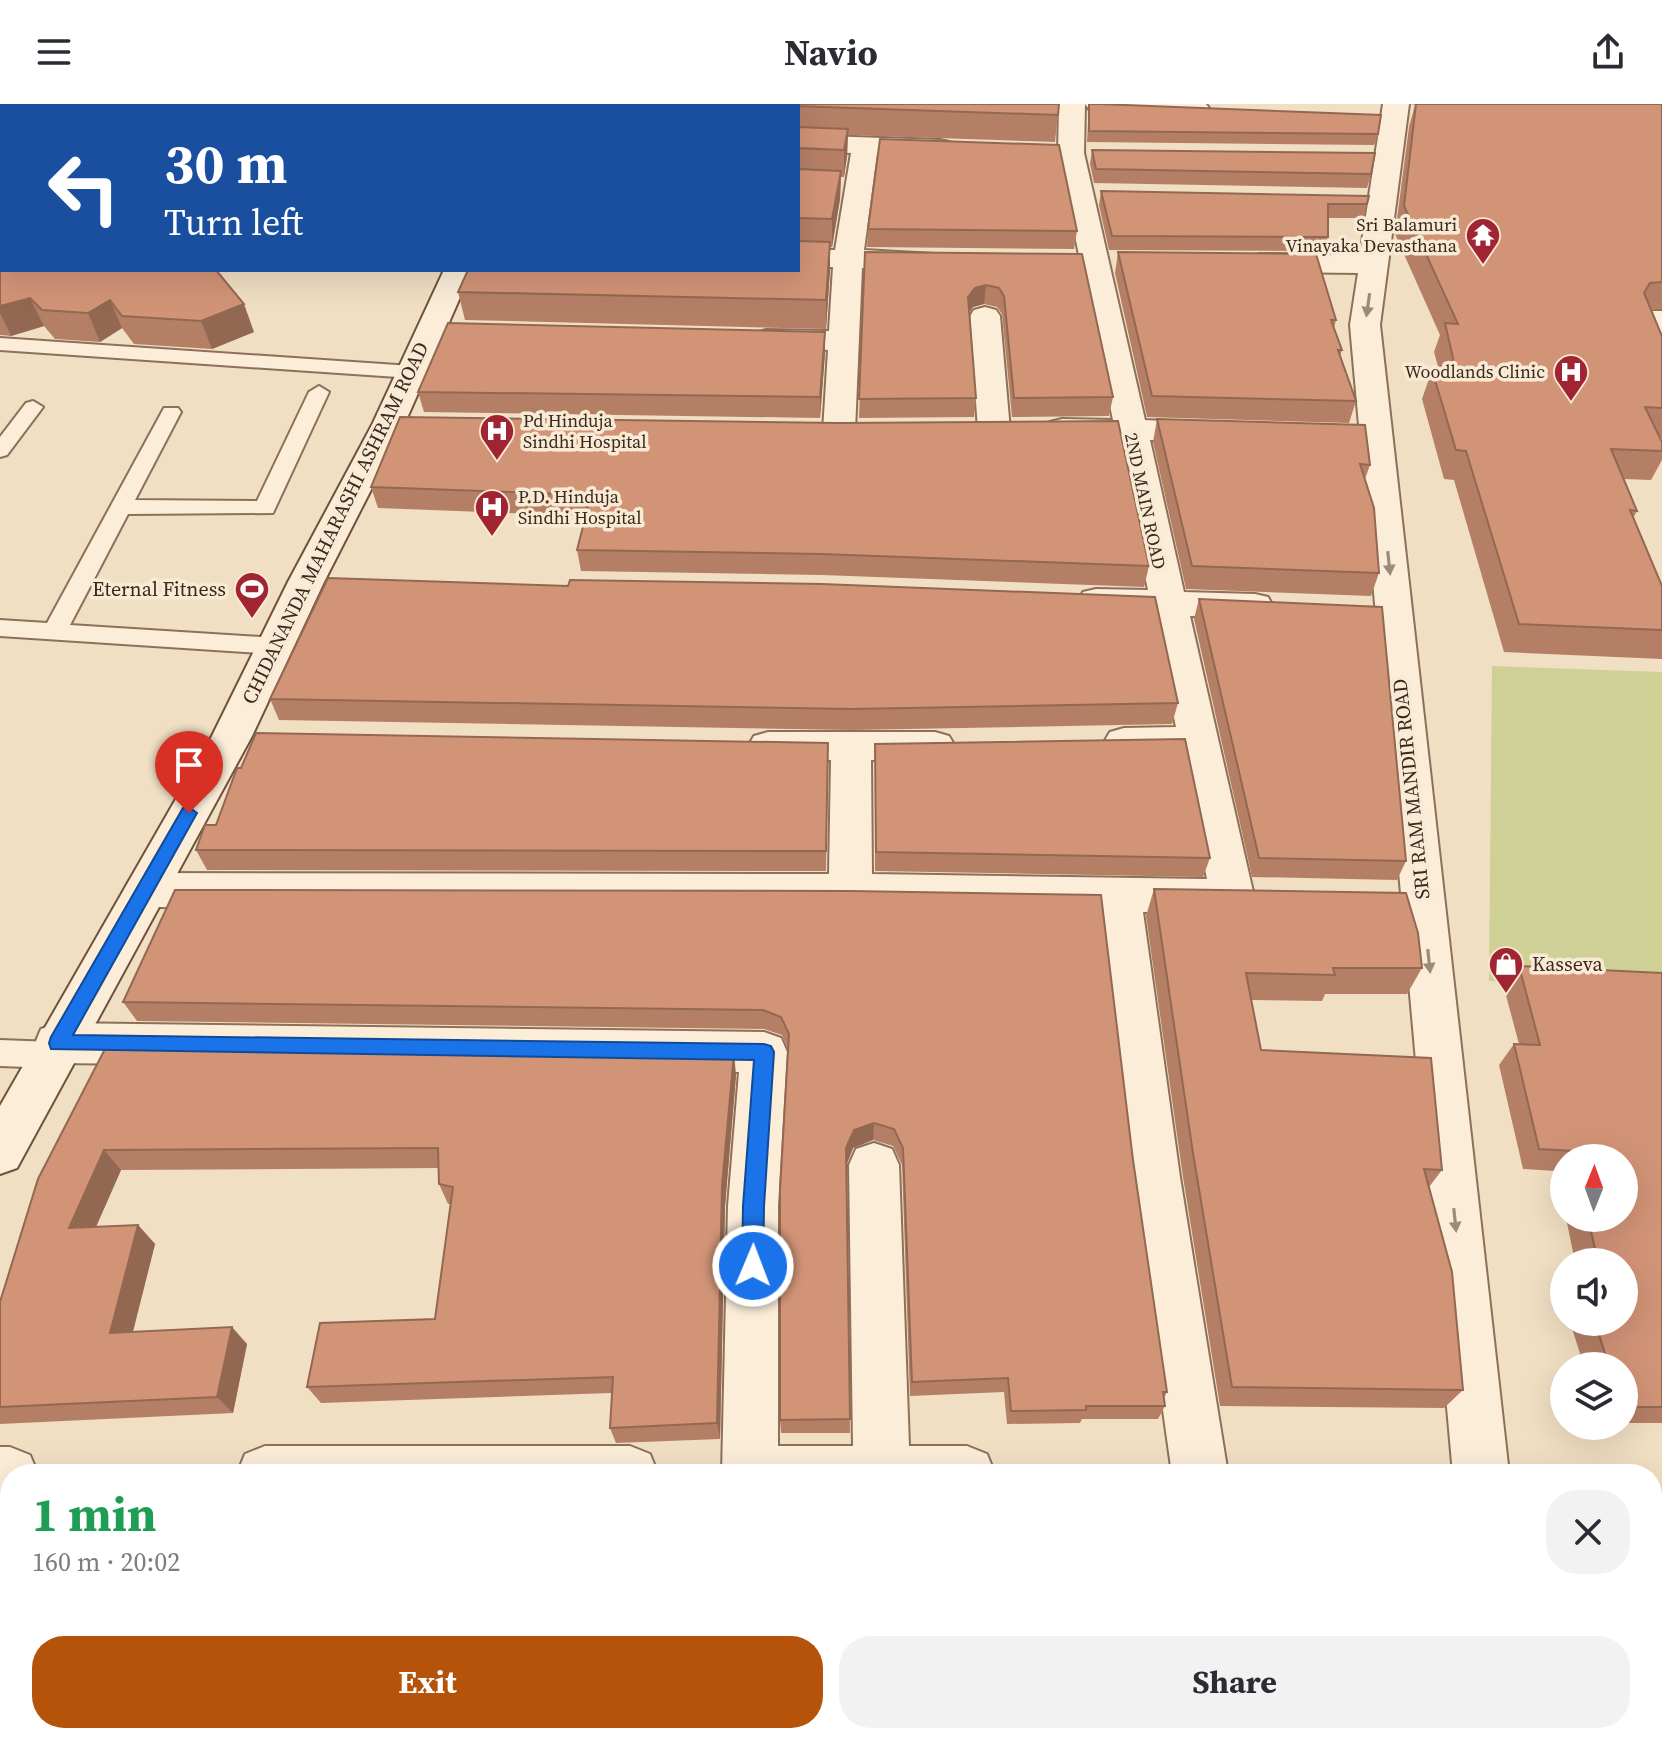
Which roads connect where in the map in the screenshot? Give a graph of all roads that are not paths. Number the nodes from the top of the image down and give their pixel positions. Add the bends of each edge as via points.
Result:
1 (1072, 104) edge
2 (1098, 104) edge
3 (1223, 109) edge
4 (1395, 113) edge
5 (800, 143) edge
6 (865, 145) junction
7 (960, 149) edge
8 (800, 258) edge
9 (848, 259) junction
10 (956, 260) edge
11 (1234, 263) edge
12 (1373, 264) junction
13 (458, 272) edge
14 (985, 316) dead end
15 (1662, 320) edge
16 (731, 338) edge
17 (842, 341) junction
18 (0, 344) edge
19 (1662, 358) edge
20 (412, 372) junction
21 (319, 392) dead end
22 (33, 407) dead end
23 (171, 412) dead end
24 (1130, 429) junction
25 (839, 431) edge
26 (1237, 432) edge
27 (0, 451) edge
28 (120, 507) junction
29 (1057, 599) edge
30 (1167, 603) junction
31 (1288, 608) edge
32 (0, 628) edge
33 (54, 632) junction
34 (276, 646) junction
35 (232, 736) junction
36 (279, 737) edge
37 (1198, 741) junction
38 (1088, 743) edge
39 (725, 745) edge
40 (977, 745) edge
41 (851, 747) junction
42 (146, 890) junction
43 (850, 891) junction
44 (1119, 894) junction
45 (55, 1049) junction
46 (0, 1053) edge
47 (0, 1152) edge
48 (874, 1165) dead end
49 (750, 1464) edge
50 (882, 1464) edge
51 (1198, 1464) edge
52 (1480, 1464) edge

1 - 24 street, 2ND MAIN ROAD via 1071,153 1097,194 1095,261
2 - 3 street
4 - 12 street, SRI RAM MANDIR ROAD via 1373,156 1367,199
5 - 6 street
6 - 7 street
6 - 9 street via 842,188
8 - 9 street
9 - 10 street
9 - 17 street
11 - 12 street
12 -> 52 street, SRI RAM MANDIR ROAD via 1360,436 1406,900
13 - 20 street, CHIDANANDA MAHARASHI ASHRAM ROAD via 444,331
14 - 24 street via 978,430
15 - 19 street via 1648,320
16 - 17 street
17 - 25 street
18 - 20 lane
20 - 34 street, CHIDANANDA MAHARASHI ASHRAM ROAD via 403,425 322,582
21 - 28 lane via 265,508
22 - 27 lane
23 - 28 lane
24 - 26 street
24 - 30 street, 2ND MAIN ROAD
28 - 33 lane
29 - 30 street
30 - 31 street
30 - 37 street, 2ND MAIN ROAD
32 - 33 lane
33 - 34 lane
34 - 35 street, CHIDANANDA MAHARASHI ASHRAM ROAD
35 - 36 street
35 - 42 street, CHIDANANDA MAHARASHI ASHRAM ROAD
37 - 38 street
37 - 44 street, 2ND MAIN ROAD via 1248,897
39 - 41 street
40 - 41 street
41 - 43 street
42 - 43 street
42 - 45 street, CHIDANANDA MAHARASHI ASHRAM ROAD
43 - 44 street
44 - 51 street
45 - 46 lane
45 - 47 street, CHIDANANDA MAHARASHI ASHRAM ROAD
45 - 49 street via 764,1052 753,1206
48 - 50 street

